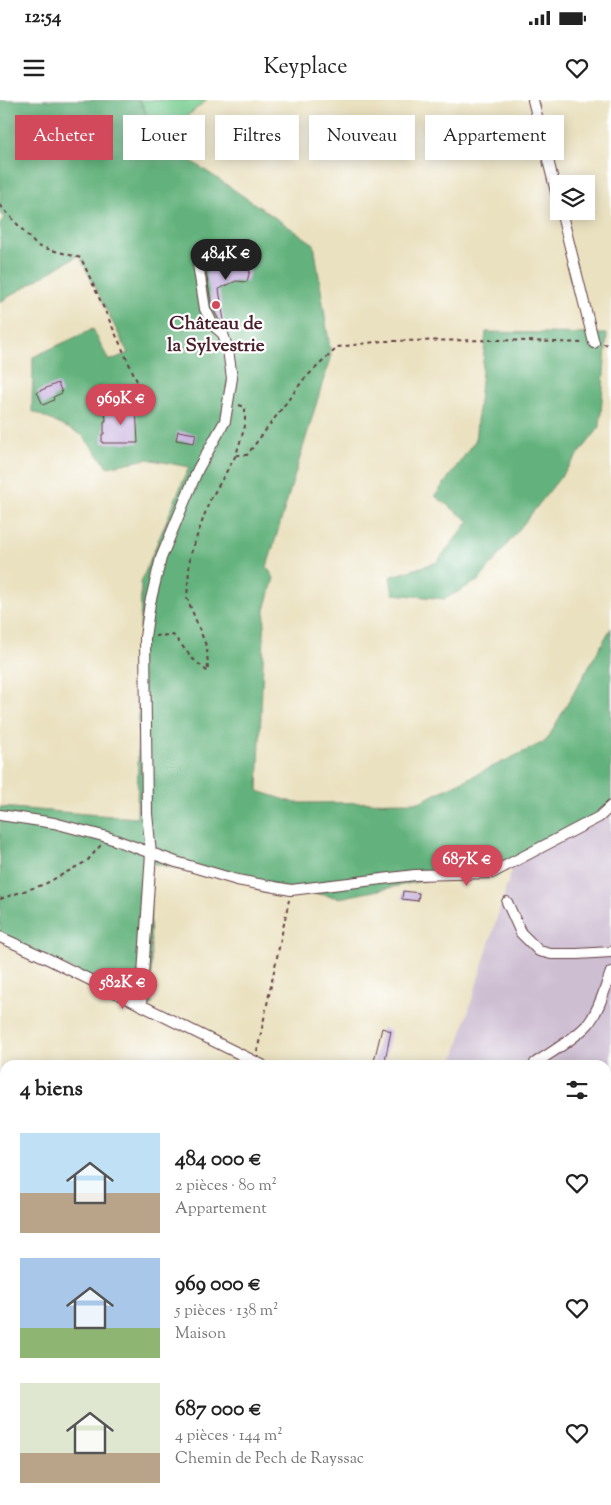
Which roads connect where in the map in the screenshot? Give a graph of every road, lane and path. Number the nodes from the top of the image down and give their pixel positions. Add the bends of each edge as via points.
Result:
1 (533, 100) edge
2 (552, 175) edge
3 (0, 205) edge
4 (563, 220) edge
5 (198, 264) dead end
6 (594, 343) joint
7 (228, 400) junction
8 (149, 414) dead end
9 (236, 455) junction
10 (145, 636) junction
11 (611, 806) edge
12 (0, 815) edge
13 (107, 837) junction
14 (151, 853) junction
15 (291, 890) junction
16 (0, 899) edge
17 (507, 902) dead end
18 (0, 938) edge
19 (611, 952) edge
20 (611, 972) edge
21 (141, 1005) junction
22 (250, 1060) edge
23 (259, 1060) edge
24 (545, 1060) edge

1 - 2 street
3 - 8 path via 37,246 81,258
4 - 6 street
5 - 7 street via 205,308 213,325 223,334 228,350 232,378
6 - 9 path via 383,341 338,347 304,380 247,455
7 - 9 path via 245,407 245,426
7 - 10 street via 225,421 198,469 161,558
9 - 10 path via 209,502 190,556 187,598 206,648 208,672 173,635
10 - 14 street via 147,814
11 - 15 street via 599,817 492,873 415,875
12 - 13 street via 54,823
13 - 14 street
13 - 16 path via 87,861 45,884
14 - 15 street via 238,880
14 - 21 street
15 - 23 path
17 - 19 street via 521,933 539,951 551,954
18 - 21 street
20 - 24 street via 590,1021
21 - 22 street

